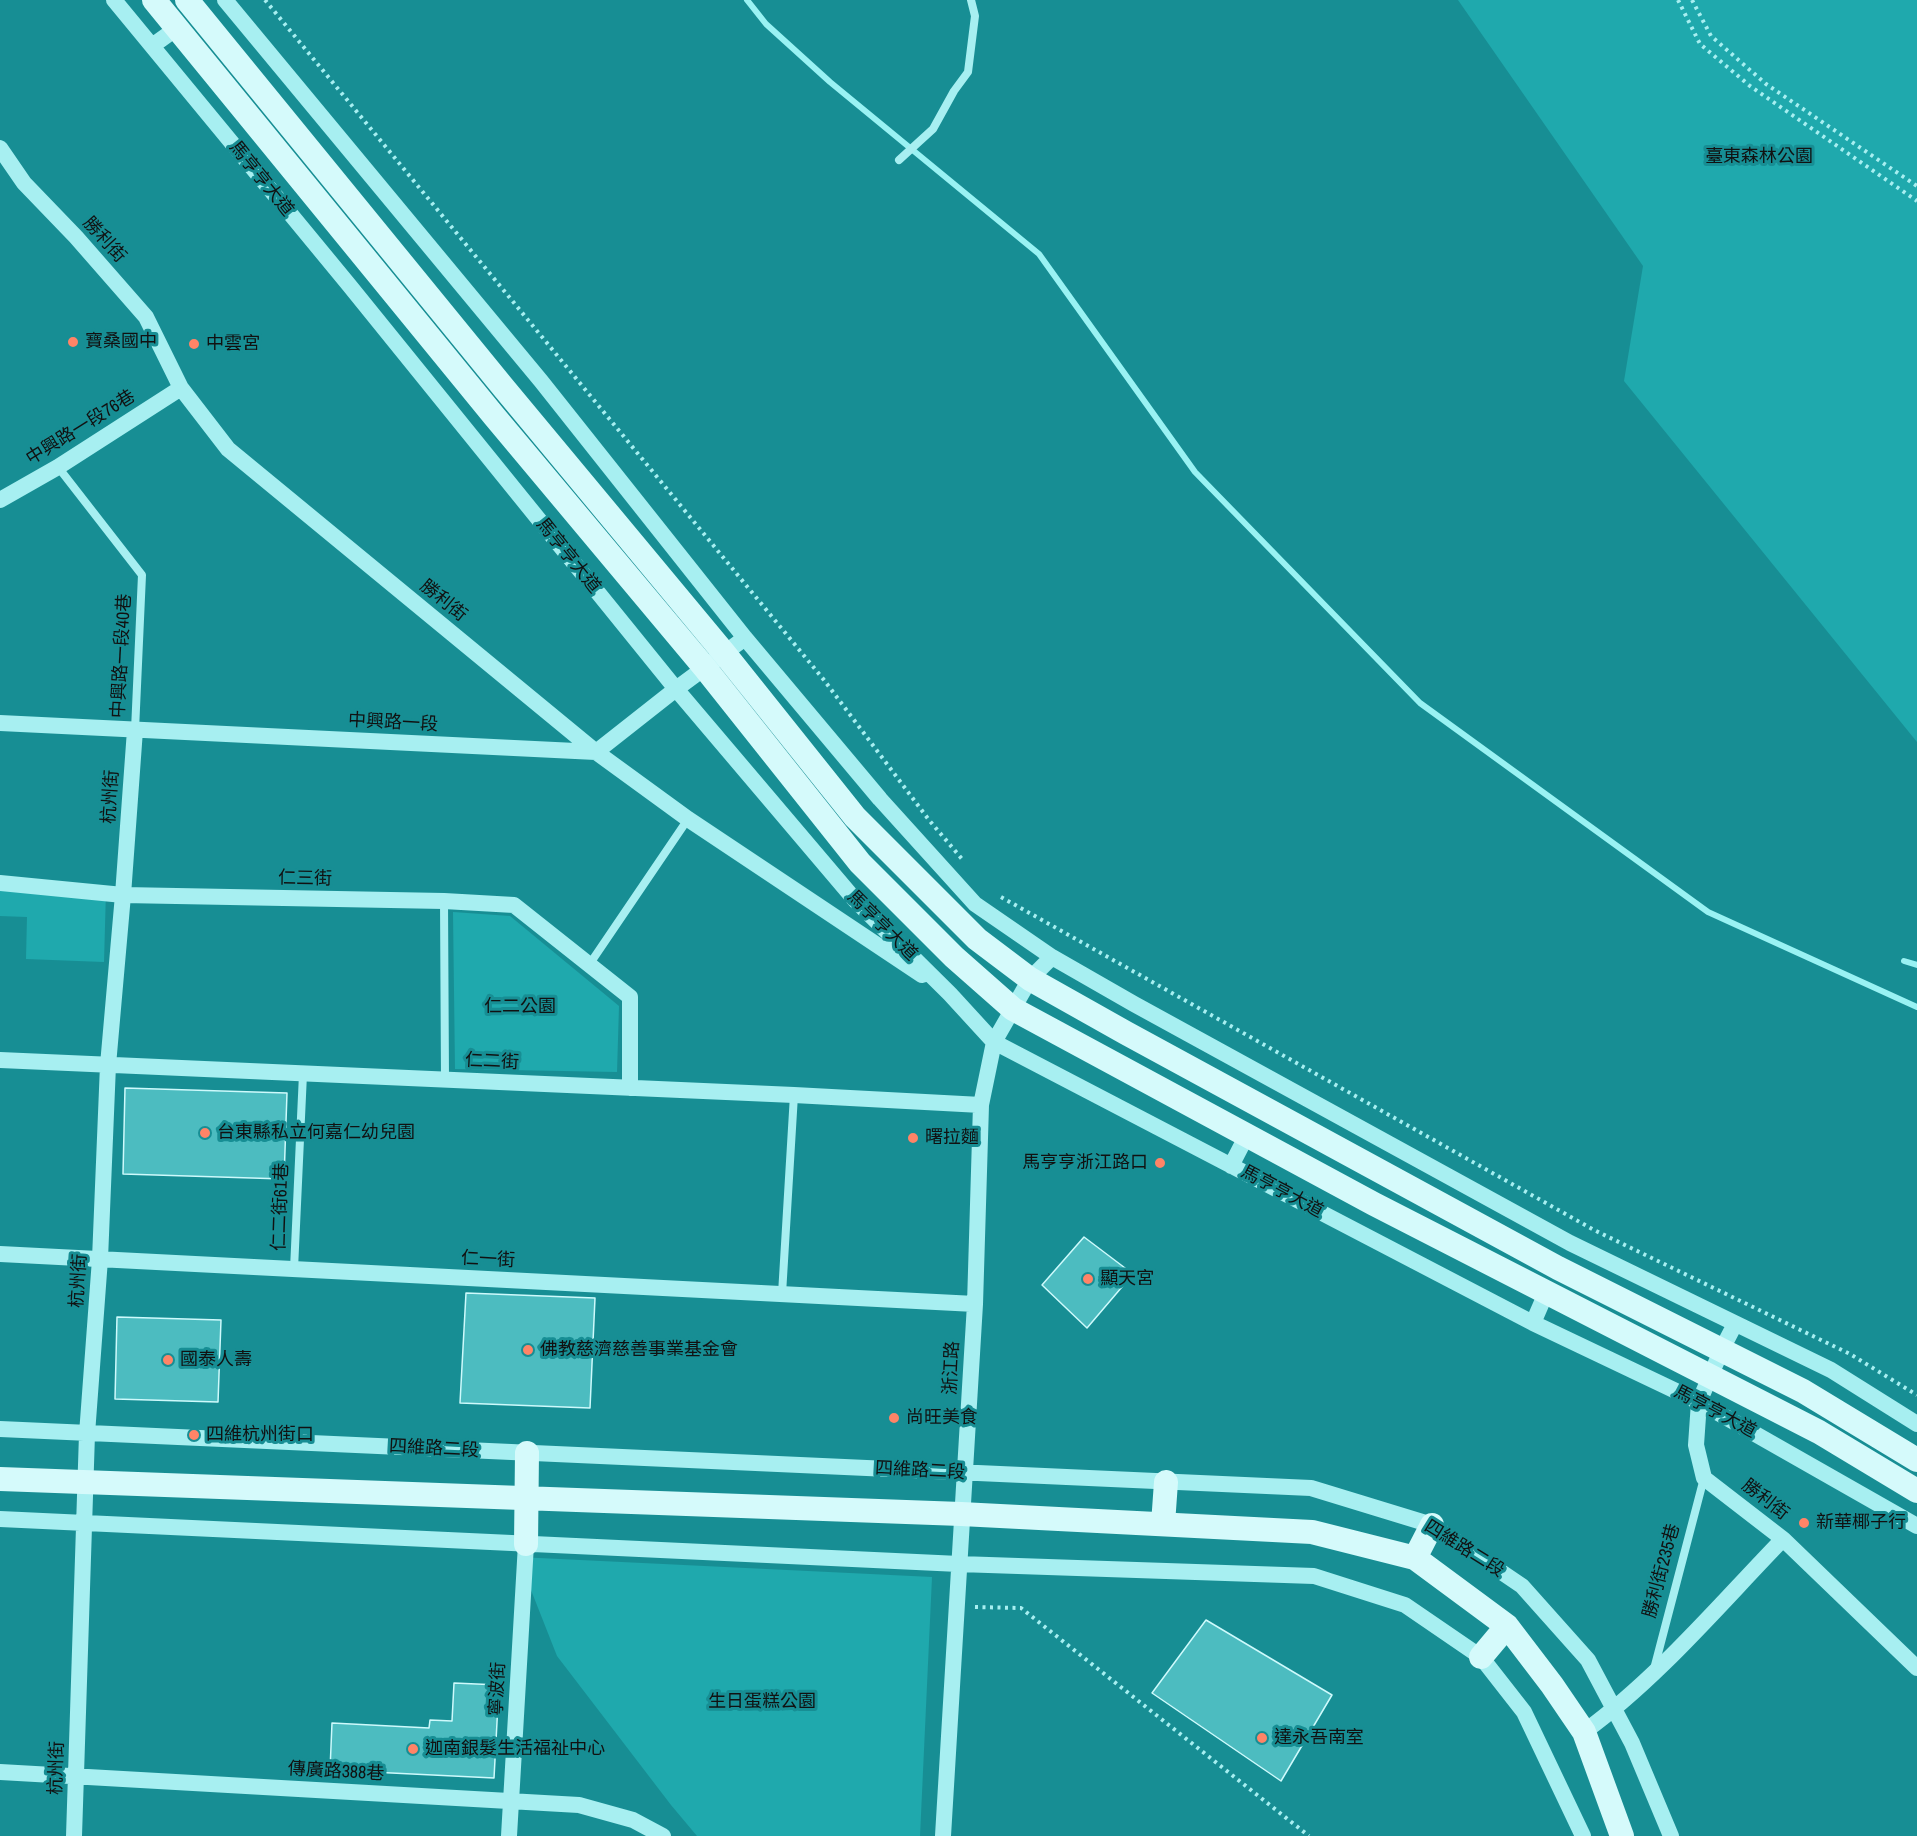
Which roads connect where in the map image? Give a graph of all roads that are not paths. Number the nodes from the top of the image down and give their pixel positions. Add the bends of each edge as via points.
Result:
1 (114, 0) edge
2 (154, 0) edge
3 (225, 0) edge
4 (971, 0) edge
5 (194, 3) edge
6 (177, 28) junction
7 (152, 46) junction
8 (0, 148) edge
9 (900, 159) dead end
10 (181, 387) junction
11 (58, 467) junction
12 (0, 500) edge
13 (745, 638) junction
14 (724, 653) junction
15 (705, 668) junction
16 (676, 689) junction
17 (0, 723) edge
18 (135, 730) junction
19 (596, 752) junction
20 (687, 819) junction
21 (0, 884) edge
22 (123, 895) junction
23 (444, 901) junction
24 (1052, 957) junction
25 (589, 965) junction
26 (1030, 979) junction
27 (950, 994) junction
28 (1013, 1009) junction
29 (994, 1042) junction
30 (0, 1060) edge
31 (108, 1065) junction
32 (303, 1074) junction
33 (1271, 1079) junction
34 (445, 1080) junction
35 (630, 1088) junction
36 (794, 1095) junction
37 (981, 1105) junction
38 (1259, 1106) junction
39 (1246, 1135) junction
40 (1231, 1166) junction
41 (1570, 1243) junction
42 (0, 1254) edge
43 (100, 1259) junction
44 (1558, 1268) junction
45 (294, 1269) junction
46 (1546, 1293) junction
47 (782, 1294) junction
48 (975, 1304) junction
49 (1533, 1323) junction
50 (1735, 1324) junction
51 (1722, 1349) junction
52 (1709, 1376) junction
53 (1699, 1402) junction
54 (1917, 1424) edge
55 (0, 1429) edge
56 (87, 1434) junction
57 (527, 1453) junction
58 (1917, 1460) edge
59 (965, 1473) junction
60 (1704, 1478) junction
61 (0, 1479) edge
62 (1166, 1482) junction
63 (86, 1484) junction
64 (1917, 1491) edge
65 (526, 1499) junction
66 (961, 1514) junction
67 (0, 1519) edge
68 (84, 1524) junction
69 (1163, 1524) junction
70 (1432, 1525) junction
71 (1917, 1526) edge
72 (1784, 1539) junction
73 (526, 1544) junction
74 (1415, 1558) junction
75 (959, 1564) junction
76 (1507, 1626) junction
77 (1481, 1657) junction
78 (1917, 1668) edge
79 (1653, 1672) junction
80 (1615, 1709) junction
81 (1584, 1732) junction
82 (0, 1772) edge
83 (76, 1776) junction
84 (511, 1802) junction
85 (74, 1836) edge
86 (509, 1836) edge
87 (663, 1836) edge
88 (944, 1836) edge
89 (1583, 1836) edge
90 (1622, 1836) edge
91 (1671, 1836) edge

1 - 7 street, 馬亨亨大道
2 - 6 street, 馬亨亨大道
3 - 13 street via 542,381
4 - 9 lane via 975,16 968,72 933,129
5 - 14 street
6 - 7 street
6 - 15 street, 馬亨亨大道
7 - 16 street, 馬亨亨大道
8 - 10 street, 勝利街 via 24,183 146,317
10 - 11 street, 中興路一段76巷
10 - 19 street, 勝利街 via 228,449
11 - 12 street, 中興路一段76巷
11 - 18 lane, 中興路一段40巷 via 142,575
13 - 14 street
13 - 24 street via 880,799 975,904
14 - 15 street
14 - 26 street via 855,817 977,939
15 - 16 street
15 - 28 street, 馬亨亨大道 via 860,863 954,957
16 - 19 street
16 - 27 street, 馬亨亨大道 via 855,900
17 - 18 street, 中興路一段
18 - 19 street, 中興路一段
18 - 22 street, 杭州街
19 - 20 street, 勝利街
20 - 25 lane
20 - 27 street, 勝利街
21 - 22 street, 仁三街
22 - 23 street, 仁三街
22 - 31 street, 杭州街
23 - 25 street, 仁三街 via 514,904
23 - 34 lane
24 - 26 street, 浙江路
24 - 33 street
25 - 35 street, 仁三街 via 630,997
26 - 28 street, 浙江路
26 - 38 street
27 - 29 street, 馬亨亨大道
28 - 29 street, 浙江路
28 - 39 street, 馬亨亨大道
29 - 37 street, 浙江路
29 - 40 street, 馬亨亨大道
30 - 31 street, 仁二街
31 - 32 street, 仁二街
31 - 43 street, 杭州街
32 - 34 street, 仁二街
32 - 45 lane, 仁二街61巷
33 - 38 street
33 - 41 street
34 - 35 street, 仁二街
35 - 36 street, 仁二街
36 - 37 street, 仁二街
36 - 47 lane
37 - 48 street, 浙江路
38 - 44 street
39 - 40 street
39 - 46 street, 馬亨亨大道
40 - 49 street, 馬亨亨大道
41 - 44 street
41 - 50 street
42 - 43 street, 仁一街
43 - 45 street, 仁一街
43 - 56 street, 杭州街
44 - 51 street
45 - 47 street, 仁一街
46 - 49 street
46 - 52 street, 馬亨亨大道
47 - 48 street, 仁一街
48 - 59 street, 浙江路
49 - 53 street, 馬亨亨大道
50 - 51 street
50 - 54 street via 1831,1370
51 - 52 street
51 - 58 street via 1803,1391
52 - 53 street
52 - 64 street, 馬亨亨大道 via 1819,1432
53 - 60 street via 1696,1445
53 - 71 street, 馬亨亨大道
55 - 56 street, 四維路二段
56 - 57 street, 四維路二段
56 - 63 street, 杭州街
57 - 59 street, 四維路二段
57 - 65 street
59 - 62 street, 四維路二段
59 - 66 street, 浙江路
60 - 72 street, 勝利街
60 - 79 lane, 勝利街235巷
61 - 63 street, 四維路二段
62 - 69 street
62 - 70 street, 四維路二段 via 1311,1488
63 - 65 street, 四維路二段
63 - 68 street, 杭州街
65 - 66 street, 四維路二段
65 - 73 street
66 - 69 street, 四維路二段
66 - 75 street, 浙江路
67 - 68 street
68 - 73 street
68 - 83 street, 杭州街
69 - 74 street, 四維路二段 via 1312,1532
70 - 74 street
70 - 80 street, 四維路二段 via 1522,1586 1588,1660
72 - 78 street, 勝利街
72 - 79 street
73 - 75 street
73 - 84 street, 寧波街
74 - 76 street, 四維路二段
75 - 77 street via 1314,1576 1405,1605
75 - 88 street, 浙江路
76 - 77 street
76 - 81 street, 四維路二段
77 - 89 street via 1524,1712
79 - 80 street
80 - 81 street
80 - 91 street, 四維路二段
81 - 90 street, 四維路二段
82 - 83 street, 傳廣路388巷
83 - 84 street, 傳廣路388巷
83 - 85 street, 杭州街
84 - 86 street, 寧波街
84 - 87 street, 傳廣路388巷 via 579,1805 633,1820

